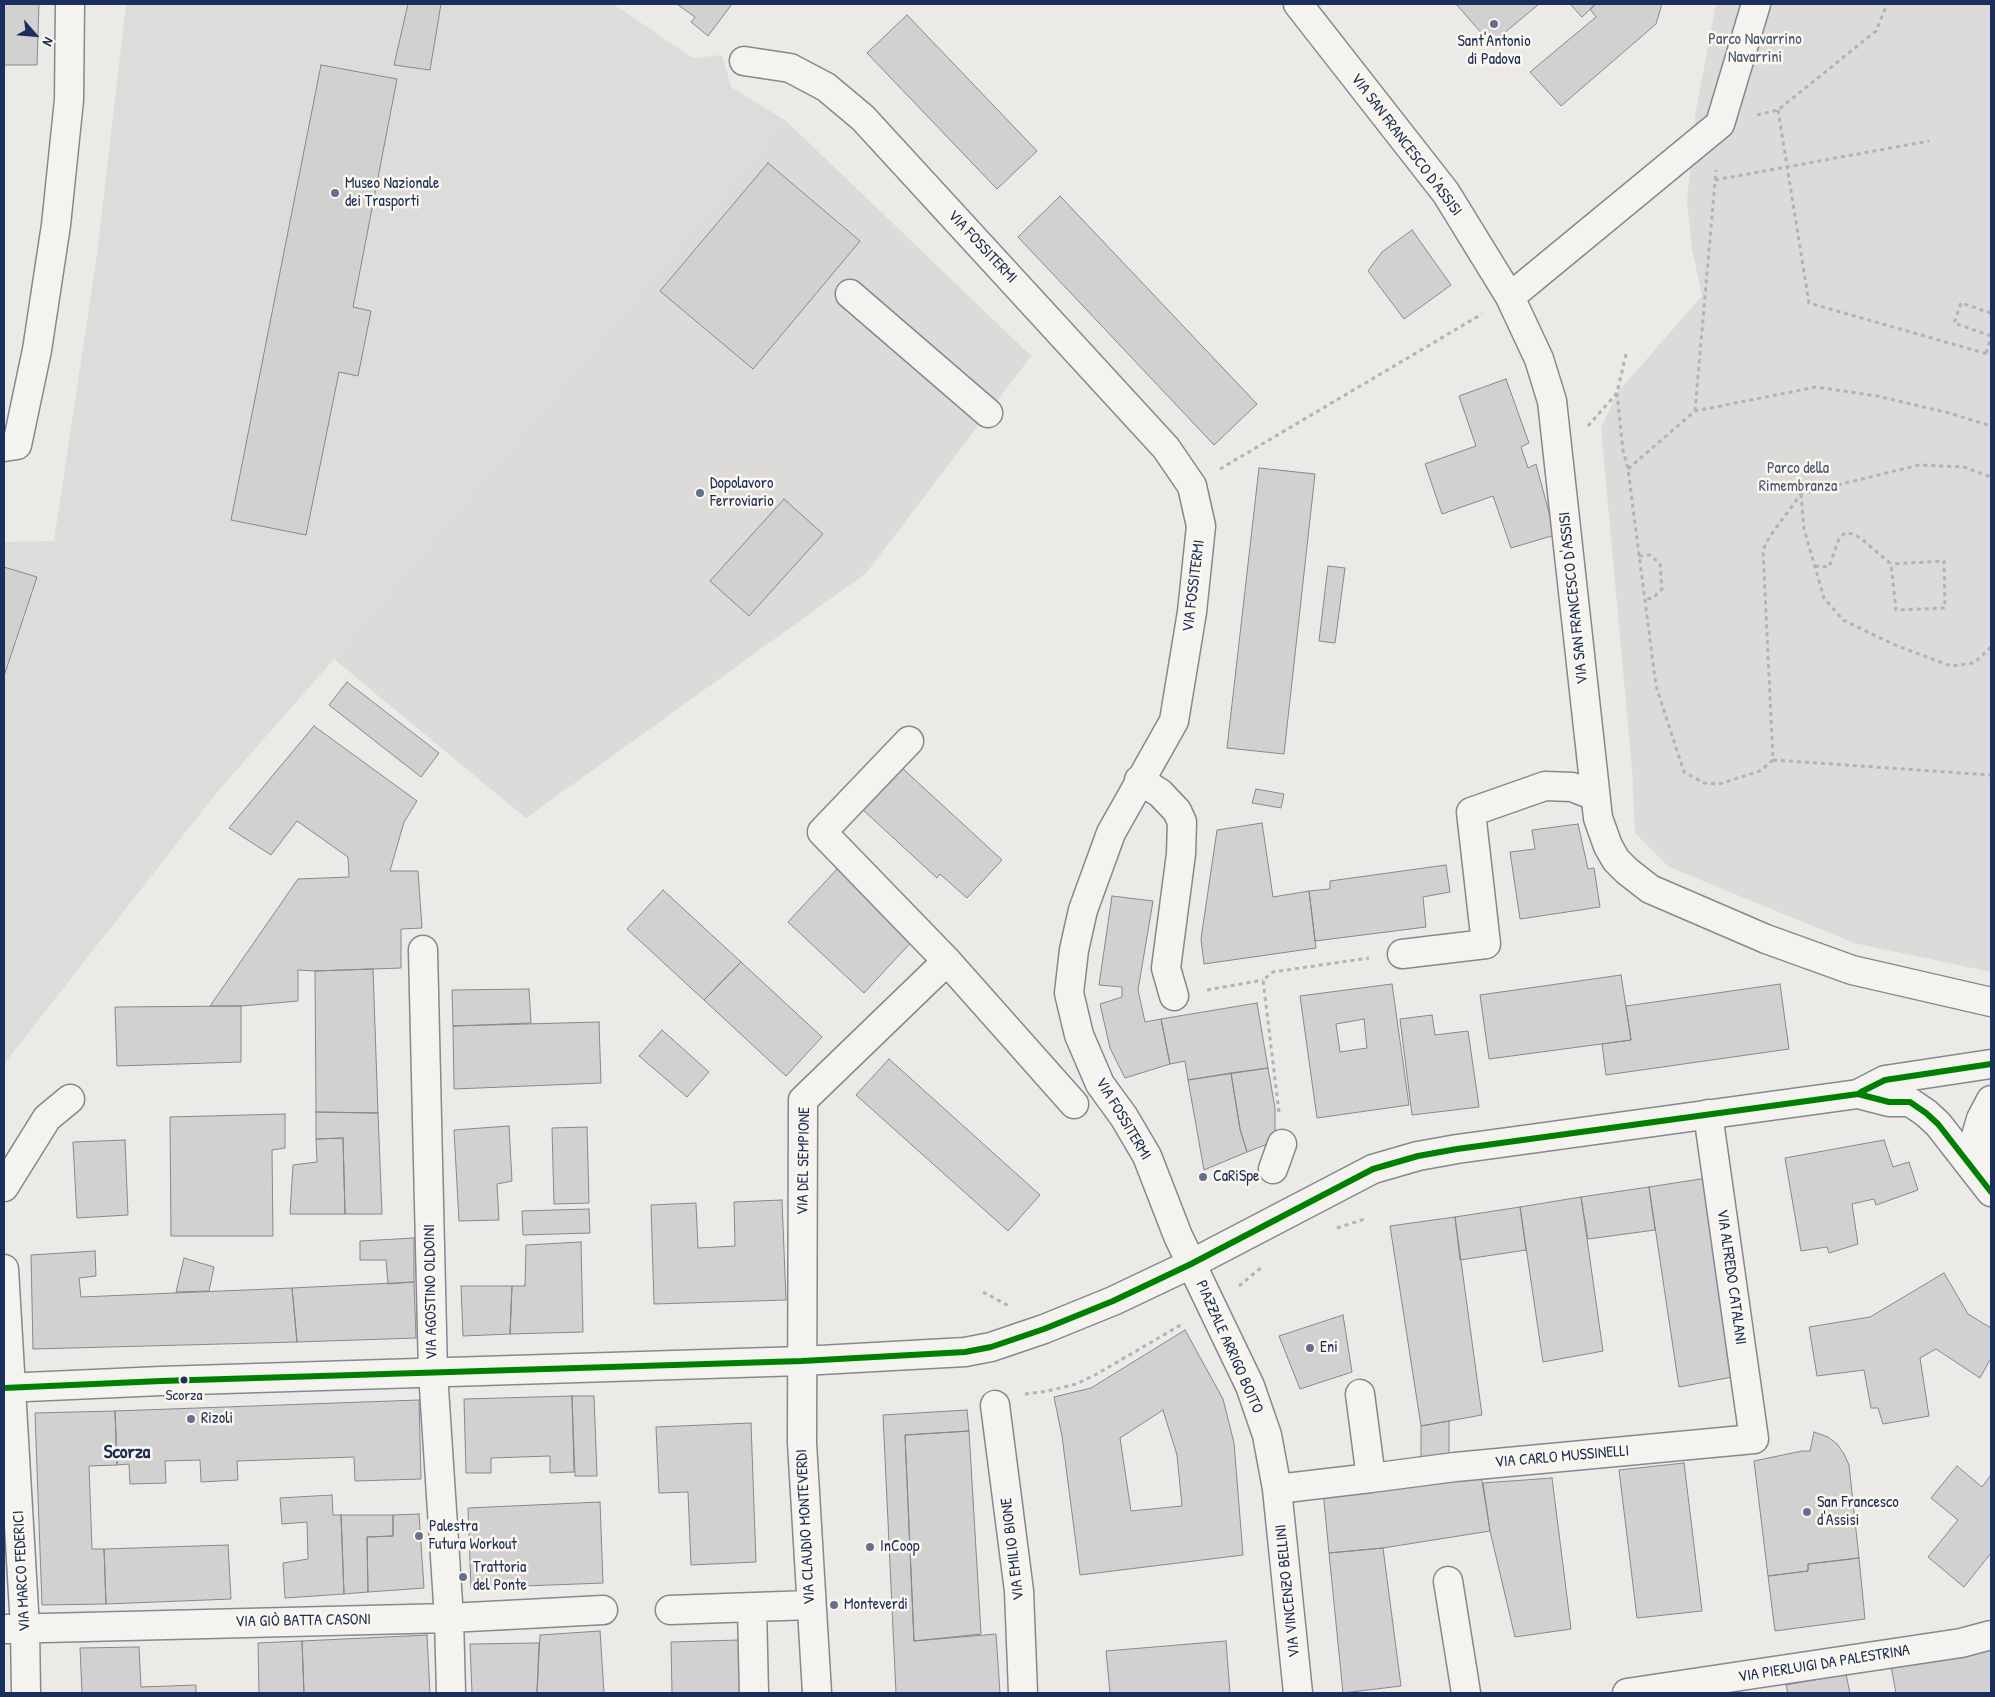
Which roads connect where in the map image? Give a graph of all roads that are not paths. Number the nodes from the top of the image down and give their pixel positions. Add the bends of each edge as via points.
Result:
1 (70, 4) edge
2 (1298, 4) edge
3 (1321, 4) edge
4 (1756, 4) edge
5 (1322, 36) junction
6 (744, 61) dead end
7 (850, 294) dead end
8 (1510, 297) junction
9 (988, 413) dead end
10 (4, 447) edge
11 (909, 741) dead end
12 (1139, 780) junction
13 (1595, 796) junction
14 (423, 950) dead end
15 (1402, 954) road end
16 (947, 961) junction
17 (1174, 996) road end
18 (1991, 1002) edge
19 (1991, 1064) edge
20 (1858, 1094) junction
21 (70, 1099) dead end
22 (1991, 1100) edge
23 (1074, 1104) dead end
24 (1708, 1114) junction
25 (1986, 1184) edge
26 (4, 1187) edge
27 (1191, 1264) junction
28 (4, 1269) edge
29 (802, 1360) junction
30 (433, 1373) junction
31 (8, 1388) edge
32 (1360, 1394) dead end
33 (995, 1405) dead end
34 (1754, 1439) joint
35 (1371, 1478) junction
36 (1277, 1489) junction
37 (1448, 1581) dead end
38 (810, 1605) junction
39 (752, 1608) junction
40 (602, 1610) dead end
41 (670, 1610) dead end
42 (449, 1618) junction
43 (14, 1629) edge
44 (1991, 1635) edge
45 (1750, 1684) edge
46 (26, 1693) edge
47 (451, 1693) edge
48 (754, 1693) edge
49 (817, 1693) edge
50 (1023, 1693) edge
51 (1298, 1693) edge
52 (1466, 1693) edge
53 (1627, 1693) edge

1 - 10 street via 69,100 56,225 37,350 17,445
2 - 5 street, VIA SAN FRANCESCO D'ASSISI
3 - 5 street via 1324,13
4 - 8 street via 1720,124
5 - 8 street, VIA SAN FRANCESCO D'ASSISI via 1446,193
6 - 12 street, VIA FOSSITERMI via 790,68 826,87 864,118 1166,448 1192,486 1202,526 1174,721
7 - 9 street
8 - 13 street, VIA SAN FRANCESCO D'ASSISI via 1539,359 1552,401
11 - 16 street via 822,832
12 - 17 street via 1160,793 1177,811 1182,822 1166,968
12 - 27 street, VIA FOSSITERMI via 1111,833 1083,910 1069,993 1080,1035 1100,1084 1147,1156
13 - 15 street via 1572,787 1545,786 1471,812 1486,944
13 - 18 street, VIA SAN FRANCESCO D'ASSISI via 1598,818 1608,846 1627,871 1650,889 1766,939 1852,970
14 - 30 street, VIA AGOSTINO OLDOINI
16 - 23 street
16 - 29 street, VIA DEL SEMPIONE via 803,1100
19 - 20 street via 1885,1080
20 - 24 street
20 - 25 street via 1889,1102 1910,1102 1926,1113
21 - 26 street via 47,1118
22 - 25 street via 1976,1136 1976,1159
24 - 27 street via 1457,1149 1373,1169
24 - 34 street, VIA ALFREDO CATALANI
27 - 29 street via 1096,1308 991,1347 966,1352
27 - 36 street, PIAZZALE ARRIGO BOITO via 1250,1386 1267,1435
28 - 31 street, VIA MARCO FEDERICI
29 - 30 street
29 - 38 street, VIA CLAUDIO MONTEVERDI via 802,1443
30 - 31 street
30 - 42 street, VIA AGOSTINO OLDOINI
31 - 43 street, VIA MARCO FEDERICI
32 - 35 street
33 - 50 street, VIA EMILIO BIONE via 1019,1592
34 - 35 street, VIA CARLO MUSSINELLI
35 - 36 street
36 - 51 street, VIA VINCENZO BELLINI
37 - 52 street
38 - 39 street
38 - 49 street, VIA CLAUDIO MONTEVERDI
39 - 41 street
39 - 48 street
40 - 42 street, VIA GIÒ BATTA CASONI
42 - 43 street, VIA GIÒ BATTA CASONI
42 - 47 street, VIA AGOSTINO OLDOINI
43 - 46 street, VIA MARCO FEDERICI
44 - 45 street, VIA PIERLUIGI DA PALESTRINA
45 - 53 street, VIA PIERLUIGI DA PALESTRINA

